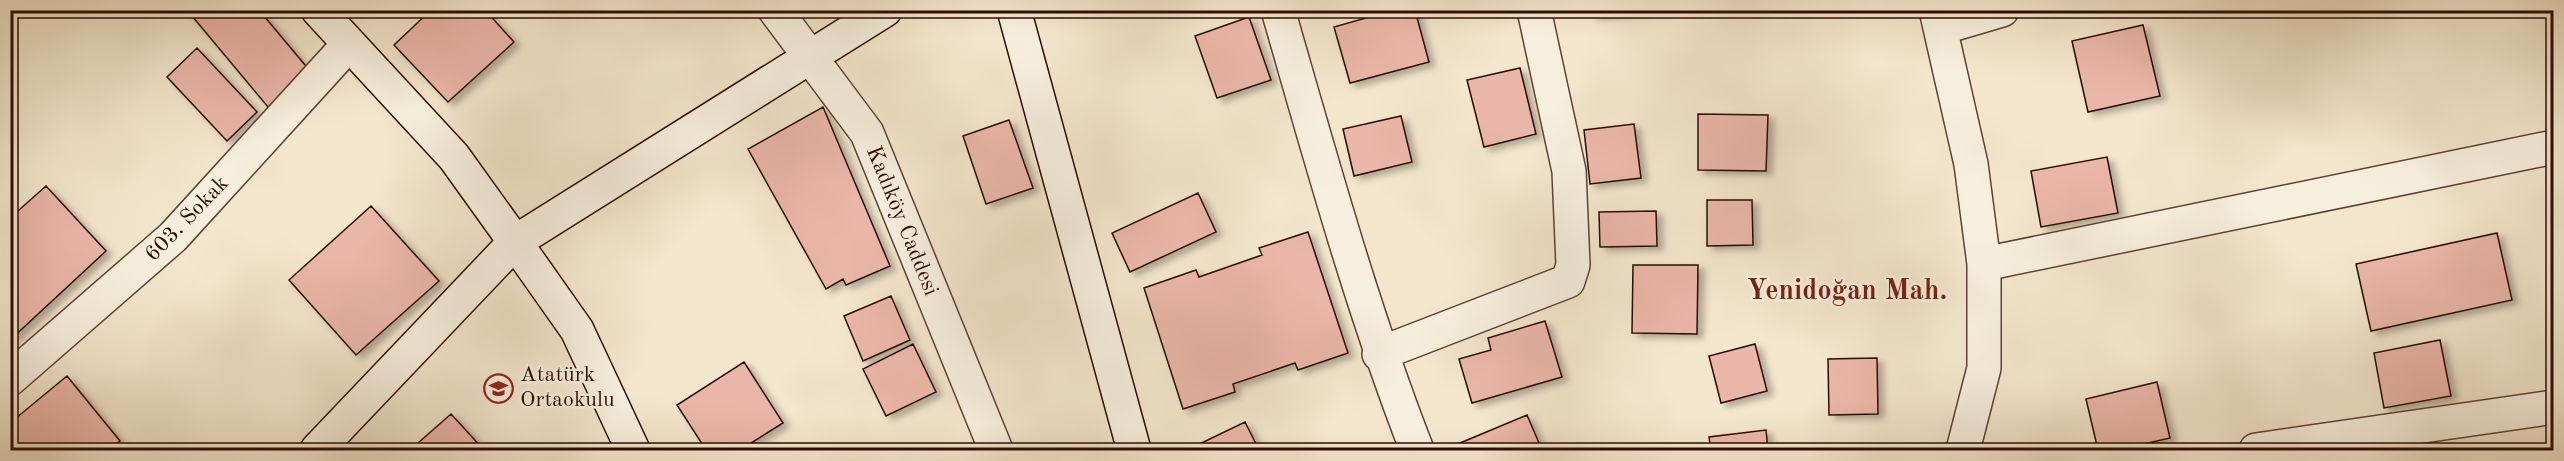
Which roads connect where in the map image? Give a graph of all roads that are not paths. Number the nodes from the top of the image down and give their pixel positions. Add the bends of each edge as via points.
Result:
1 (318, 10) edge
2 (775, 10) edge
3 (885, 10) edge
4 (1014, 10) edge
5 (1278, 10) edge
6 (1534, 10) edge
7 (2002, 10) edge
8 (1938, 20) edge
9 (349, 44) junction
10 (811, 57) junction
11 (2553, 147) edge
12 (515, 242) junction
13 (1984, 264) junction
14 (1380, 354) junction
15 (10, 379) edge
16 (2553, 407) edge
17 (316, 450) edge
18 (633, 450) edge
19 (996, 450) edge
20 (1134, 450) edge
21 (1417, 450) edge
22 (1963, 450) edge
23 (2256, 450) edge

1 - 9 street
2 - 10 street, Kadıköy Caddesi
3 - 10 street
4 - 20 street
5 - 14 street
6 - 14 street via 1569,171 1573,265 1568,281
7 - 8 street
8 - 13 street via 1971,164
9 - 12 street via 454,157
9 - 15 street, 603. Sokak via 173,237
10 - 12 street
10 - 19 street, Kadıköy Caddesi via 867,133
11 - 13 street
12 - 17 street
12 - 18 street via 577,330
13 - 22 street via 1984,368
14 - 21 street
16 - 23 street

